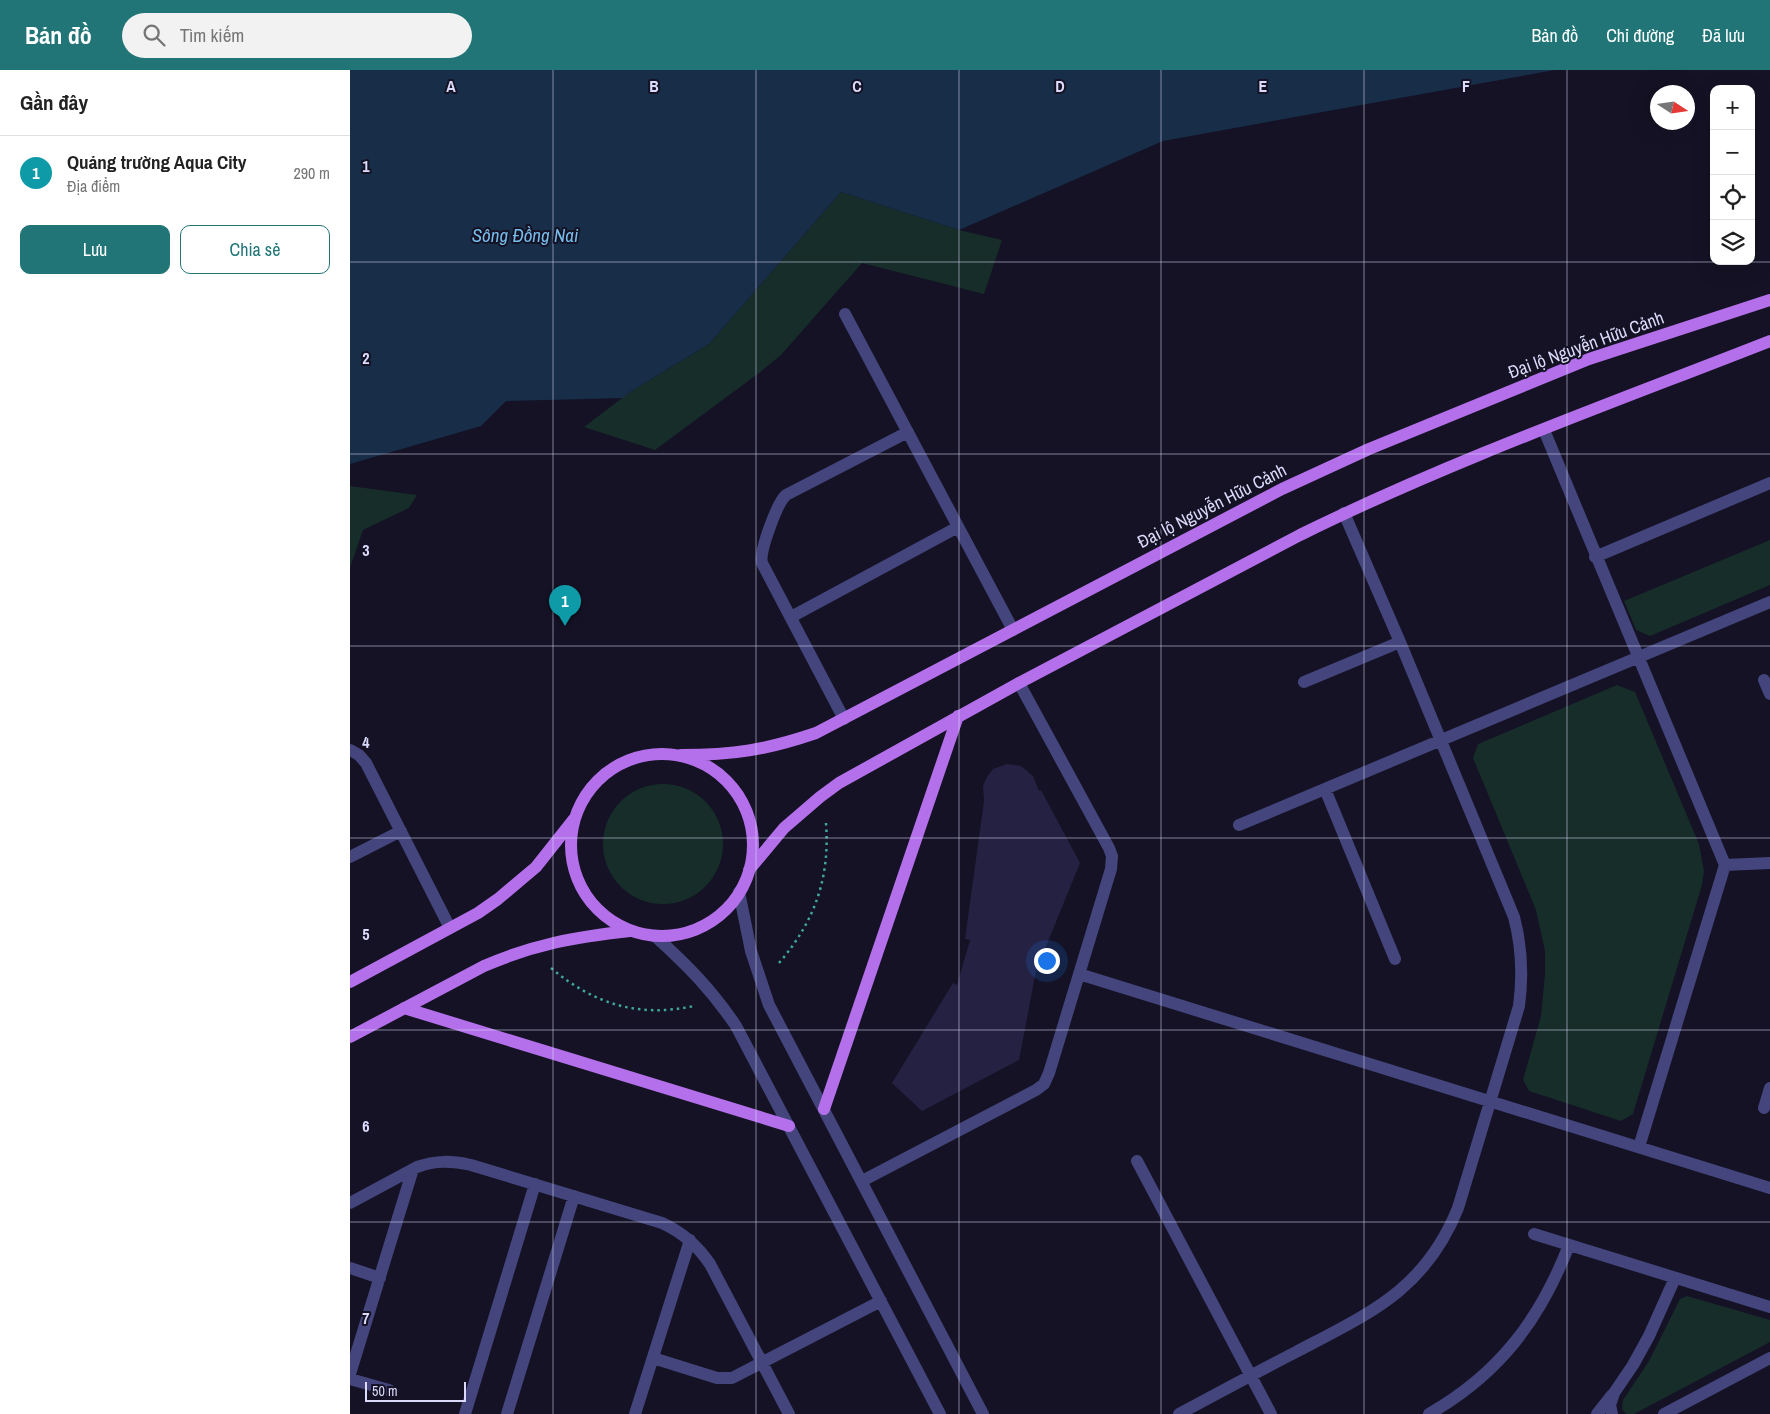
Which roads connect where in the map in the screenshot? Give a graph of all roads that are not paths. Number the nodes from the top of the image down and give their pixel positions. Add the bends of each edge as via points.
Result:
1 (1770, 300) edge
2 (845, 314) dead end
3 (1770, 341) edge
4 (1544, 430) junction
5 (908, 432) junction
6 (1770, 483) edge
7 (1344, 513) junction
8 (958, 527) junction
9 (1595, 557) junction
10 (1770, 602) edge
11 (790, 617) junction
12 (1013, 630) junction
13 (1400, 642) junction
14 (1638, 657) junction
15 (1764, 680) dead end
16 (1019, 682) junction
17 (1304, 682) dead end
18 (1770, 694) edge
19 (958, 716) junction
20 (844, 719) junction
21 (1441, 740) junction
22 (350, 750) edge
23 (681, 755) junction
24 (1325, 789) junction
25 (577, 815) junction
26 (1239, 825) dead end
27 (400, 831) junction
28 (350, 858) edge
29 (1770, 863) edge
30 (1725, 865) junction
31 (749, 870) junction
32 (739, 892) junction
33 (450, 928) junction
34 (631, 930) junction
35 (655, 936) junction
36 (1395, 959) dead end
37 (1079, 974) junction
38 (350, 982) edge
39 (404, 1008) junction
40 (350, 1037) edge
41 (1770, 1088) edge
42 (1491, 1102) junction
43 (1764, 1108) dead end
44 (824, 1109) junction
45 (789, 1126) junction
46 (1639, 1147) junction
47 (1137, 1161) dead end
48 (413, 1169) junction
49 (862, 1181) junction
50 (535, 1184) junction
51 (1770, 1188) edge
52 (574, 1196) junction
53 (350, 1203) edge
54 (1534, 1234) dead end
55 (690, 1240) junction
56 (1569, 1245) junction
57 (350, 1268) edge
58 (380, 1278) junction
59 (1675, 1278) junction
60 (881, 1301) junction
61 (1770, 1307) edge
62 (653, 1358) junction
63 (1770, 1358) edge
64 (762, 1364) junction
65 (350, 1374) edge
66 (1251, 1375) junction
67 (350, 1379) edge
68 (389, 1390) dead end
69 (1614, 1393) junction
70 (465, 1414) edge
71 (507, 1414) edge
72 (635, 1414) edge
73 (789, 1414) edge
74 (940, 1414) edge
75 (983, 1414) edge
76 (1179, 1414) edge
77 (1272, 1414) edge
78 (1429, 1414) edge
79 (1597, 1414) edge
80 (1612, 1414) edge
81 (1664, 1414) edge

1 - 12 main road, Đại lộ Nguyễn Hữu Cảnh via 1589,359 1368,449 1282,489
2 - 5 street
3 - 4 main road
4 - 7 main road via 1431,474
4 - 9 street
5 - 8 street
5 - 11 street via 782,498 761,558
6 - 9 street
7 - 13 street
7 - 16 main road
8 - 11 street
8 - 12 street
9 - 14 street
10 - 14 street
11 - 20 street
12 - 20 main road, Đại lộ Nguyễn Hữu Cảnh
13 - 17 street
13 - 21 street
14 - 21 street
14 - 30 street
15 - 18 street
16 - 19 main road
16 - 37 street via 1112,856 1111,869
19 - 31 main road via 820,796 784,828
19 - 44 main road
20 - 23 main road, Đại lộ Nguyễn Hữu Cảnh via 816,733 764,749 717,755
21 - 24 street
21 - 42 street via 1510,905 1520,943 1519,1006
22 - 27 street via 366,763
23 - 25 main road, Đại lộ Nguyễn Hữu Cảnh via 648,755 618,765 593,786
23 - 31 main road via 712,768 740,798 750,820 753,837
24 - 26 street
24 - 36 street
25 - 33 main road via 536,867 516,885 478,913
25 - 34 main road via 572,848 574,864 586,895 596,908
27 - 28 street
27 - 33 street
29 - 30 street
30 - 46 street
31 - 32 main road
32 - 35 main road via 724,912 703,926 680,934
32 - 44 street via 750,951 769,1005
33 - 38 main road
34 - 35 main road
34 - 39 main road via 561,940 522,950
35 - 45 street via 709,988 724,1009
37 - 42 street
37 - 49 street via 1049,1073 1040,1088
39 - 40 main road
39 - 45 main road
41 - 43 street
42 - 46 street
42 - 66 street via 1450,1228 1423,1269 1374,1310
44 - 49 street
45 - 60 street
46 - 51 street
47 - 66 street
48 - 50 street via 441,1161 461,1163
48 - 53 street
48 - 58 street
49 - 75 street
50 - 52 street
50 - 70 street
52 - 55 street via 662,1223
52 - 71 street
54 - 56 street
55 - 62 street
55 - 64 street via 710,1264
56 - 59 street
56 - 78 street via 1549,1291 1521,1335 1483,1376
57 - 58 street
58 - 65 street
59 - 61 street
59 - 69 street via 1649,1336
60 - 64 street
60 - 74 street
62 - 64 street via 725,1379
62 - 72 street
63 - 81 street
64 - 73 street
66 - 76 street
66 - 77 street
67 - 68 street
69 - 79 street
69 - 80 street via 1610,1406

